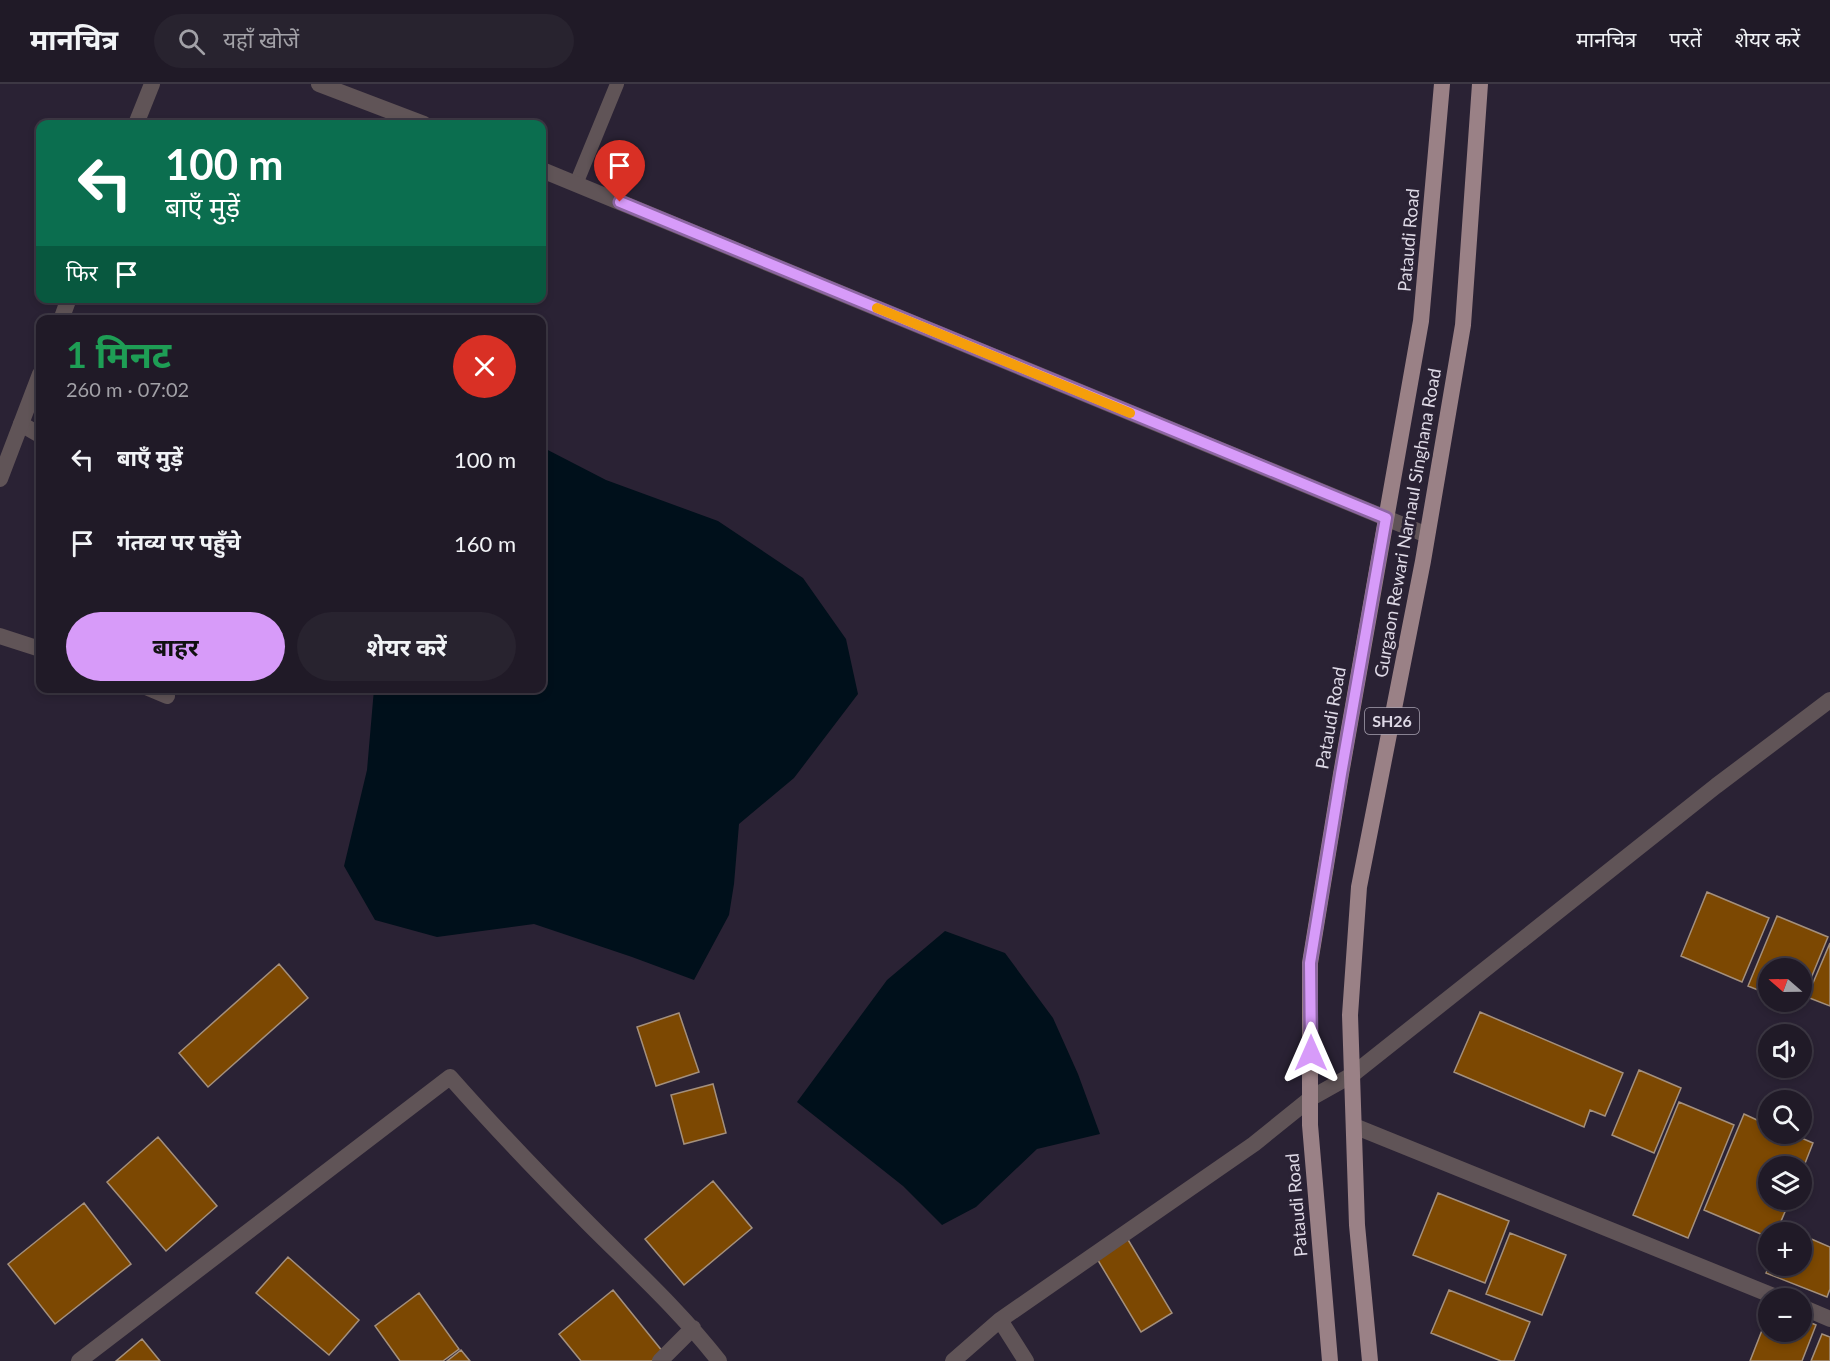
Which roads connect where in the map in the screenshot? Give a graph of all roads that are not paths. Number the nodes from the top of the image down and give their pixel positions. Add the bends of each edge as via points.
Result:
1 (152, 84) edge
2 (319, 84) edge
3 (616, 84) edge
4 (1442, 84) edge
5 (1480, 84) edge
6 (138, 120) edge
7 (414, 120) edge
8 (546, 172) edge
9 (576, 184) junction
10 (36, 385) edge
11 (21, 424) junction
12 (36, 433) edge
13 (1, 474) edge
14 (1386, 518) junction
15 (1427, 535) junction
16 (0, 636) edge
17 (36, 648) edge
18 (160, 693) edge
19 (167, 696) dead end
20 (1830, 700) edge
21 (1353, 1075) junction
22 (1311, 1098) junction
23 (1354, 1126) junction
24 (1758, 1290) edge
25 (1812, 1311) edge
26 (1830, 1319) edge
27 (1000, 1320) junction
28 (693, 1328) junction
29 (79, 1361) edge
30 (660, 1361) edge
31 (719, 1361) edge
32 (953, 1361) edge
33 (1026, 1361) edge
34 (1330, 1361) edge
35 (1370, 1361) edge

1 - 6 street
2 - 7 street
3 - 9 lane
4 - 14 main road, Pataudi Road / SH26 via 1421,321
5 - 15 main road, Gurgaon Rewari Narnaul Singhana Road / SH26 via 1462,325
8 - 9 street
9 - 14 street
10 - 11 street
11 - 12 street
11 - 13 street
14 - 15 street
14 - 22 main road, Pataudi Road / SH26 via 1310,963
15 - 21 main road, Gurgaon Rewari Narnaul Singhana Road / SH26 via 1359,887 1350,1015
16 - 17 street
18 - 19 street
20 - 21 street
21 - 22 street
21 - 23 main road, Gurgaon Rewari Narnaul Singhana Road / SH26
22 - 27 street via 1254,1144
22 - 34 main road, Pataudi Road / SH26
23 - 24 street
23 - 35 main road, Gurgaon Rewari Narnaul Singhana Road / SH26 via 1357,1225
25 - 26 street
27 - 32 street
27 - 33 street
28 - 29 street via 450,1077
28 - 30 street
28 - 31 street

